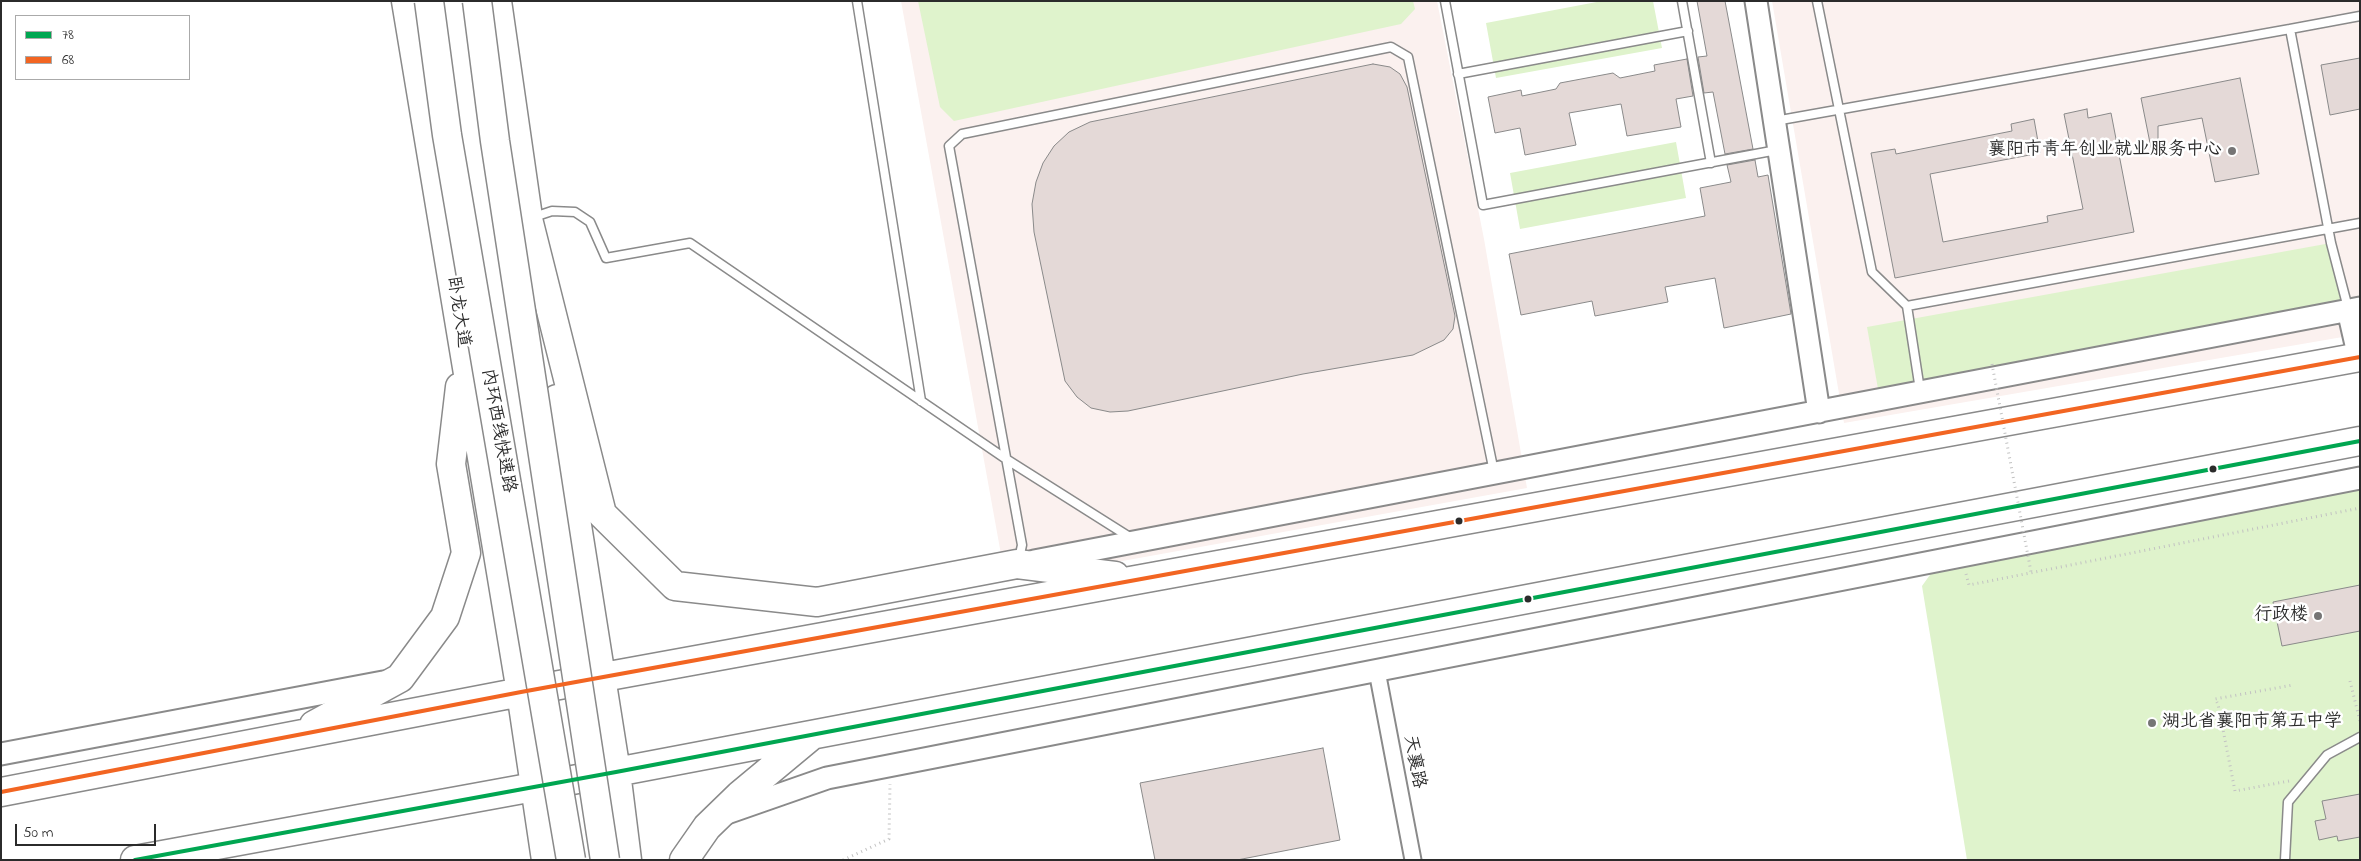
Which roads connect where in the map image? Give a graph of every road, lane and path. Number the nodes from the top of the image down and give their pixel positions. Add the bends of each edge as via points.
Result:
1 (398, 1) edge
2 (406, 1) edge
3 (429, 1) edge
4 (476, 1) edge
5 (497, 1) edge
6 (506, 1) edge
7 (857, 1) edge
8 (1444, 1) edge
9 (1682, 1) edge
10 (1756, 1) edge
11 (1816, 1) edge
12 (2360, 16) edge
13 (2290, 29) junction
14 (1688, 32) junction
15 (1458, 74) junction
16 (1839, 110) junction
17 (1774, 121) junction
18 (515, 128) junction
19 (1779, 150) junction
20 (1711, 163) junction
21 (528, 219) junction
22 (2360, 223) edge
23 (443, 228) junction
24 (2328, 230) junction
25 (1907, 306) junction
26 (2354, 309) edge
27 (464, 355) junction
28 (2360, 358) edge
29 (1992, 364) dead end
30 (1920, 392) junction
31 (921, 401) junction
32 (1819, 412) junction
33 (2360, 441) edge
34 (1006, 459) junction
35 (1494, 474) junction
36 (2360, 478) edge
37 (2360, 508) edge
38 (1137, 541) junction
39 (1017, 564) junction
40 (2031, 572) junction
41 (1143, 580) junction
42 (1969, 586) dead end
43 (1376, 671) junction
44 (400, 678) junction
45 (600, 678) junction
46 (2350, 681) dead end
47 (2293, 685) dead end
48 (521, 692) junction
49 (2360, 721) edge
50 (813, 734) junction
51 (292, 737) junction
52 (2360, 738) edge
53 (1, 754) edge
54 (891, 766) junction
55 (616, 772) junction
56 (2309, 777) junction
57 (535, 787) junction
58 (1, 792) edge
59 (718, 816) junction
60 (135, 860) edge
61 (546, 860) edge
62 (571, 860) edge
63 (605, 860) edge
64 (627, 860) edge
65 (684, 860) edge
66 (843, 860) edge
67 (1413, 860) edge
68 (2284, 860) edge

1 - 23 highway via 410,82
2 - 23 highway, 卧龙大道
3 - 62 highway, 内环西线快速路, bridge via 447,135
4 - 63 highway, bridge
5 - 18 highway
6 - 18 highway
7 - 31 lane
8 - 15 lane
9 - 14 lane
10 - 17 street
11 - 16 lane
12 - 13 lane
13 - 16 lane
13 - 24 lane
14 - 15 lane
14 - 20 lane
15 - 20 lane via 1483,205
16 - 17 lane
16 - 25 lane via 1872,272
17 - 19 street
18 - 21 highway
19 - 20 lane
19 - 32 street
21 - 31 lane via 552,211 575,212 590,222 606,258 690,243
21 - 39 highway via 602,514 675,586 817,602
21 - 45 highway
22 - 24 lane
23 - 27 highway, 卧龙大道
24 - 25 lane
24 - 26 lane
25 - 30 lane
26 - 28 street
26 - 30 street
27 - 44 highway via 451,464 466,553 445,617
27 - 48 highway, 卧龙大道
28 - 41 highway
29 - 40 path, bridge
30 - 32 street
31 - 34 lane
32 - 35 street
33 - 50 highway
34 - 35 lane via 949,146 962,134 1391,47 1408,56
34 - 38 lane
34 - 39 lane via 1022,545
35 - 38 street
36 - 43 street
37 - 40 path
38 - 39 street
39 - 41 highway
40 - 42 path
41 - 45 highway
43 - 54 street
43 - 67 street, 天襄路
44 - 51 highway
44 - 53 street
45 - 48 highway
45 - 55 highway
46 - 49 path
47 - 56 path via 2215,699 2235,791
48 - 51 highway
48 - 57 highway, 卧龙大道
50 - 55 highway
50 - 59 highway
51 - 58 highway
52 - 56 lane via 2327,755
54 - 59 street via 827,778
54 - 66 path via 889,839
55 - 57 highway
55 - 64 highway
56 - 68 lane via 2288,802
57 - 60 highway
57 - 61 highway, 卧龙大道
59 - 65 highway

